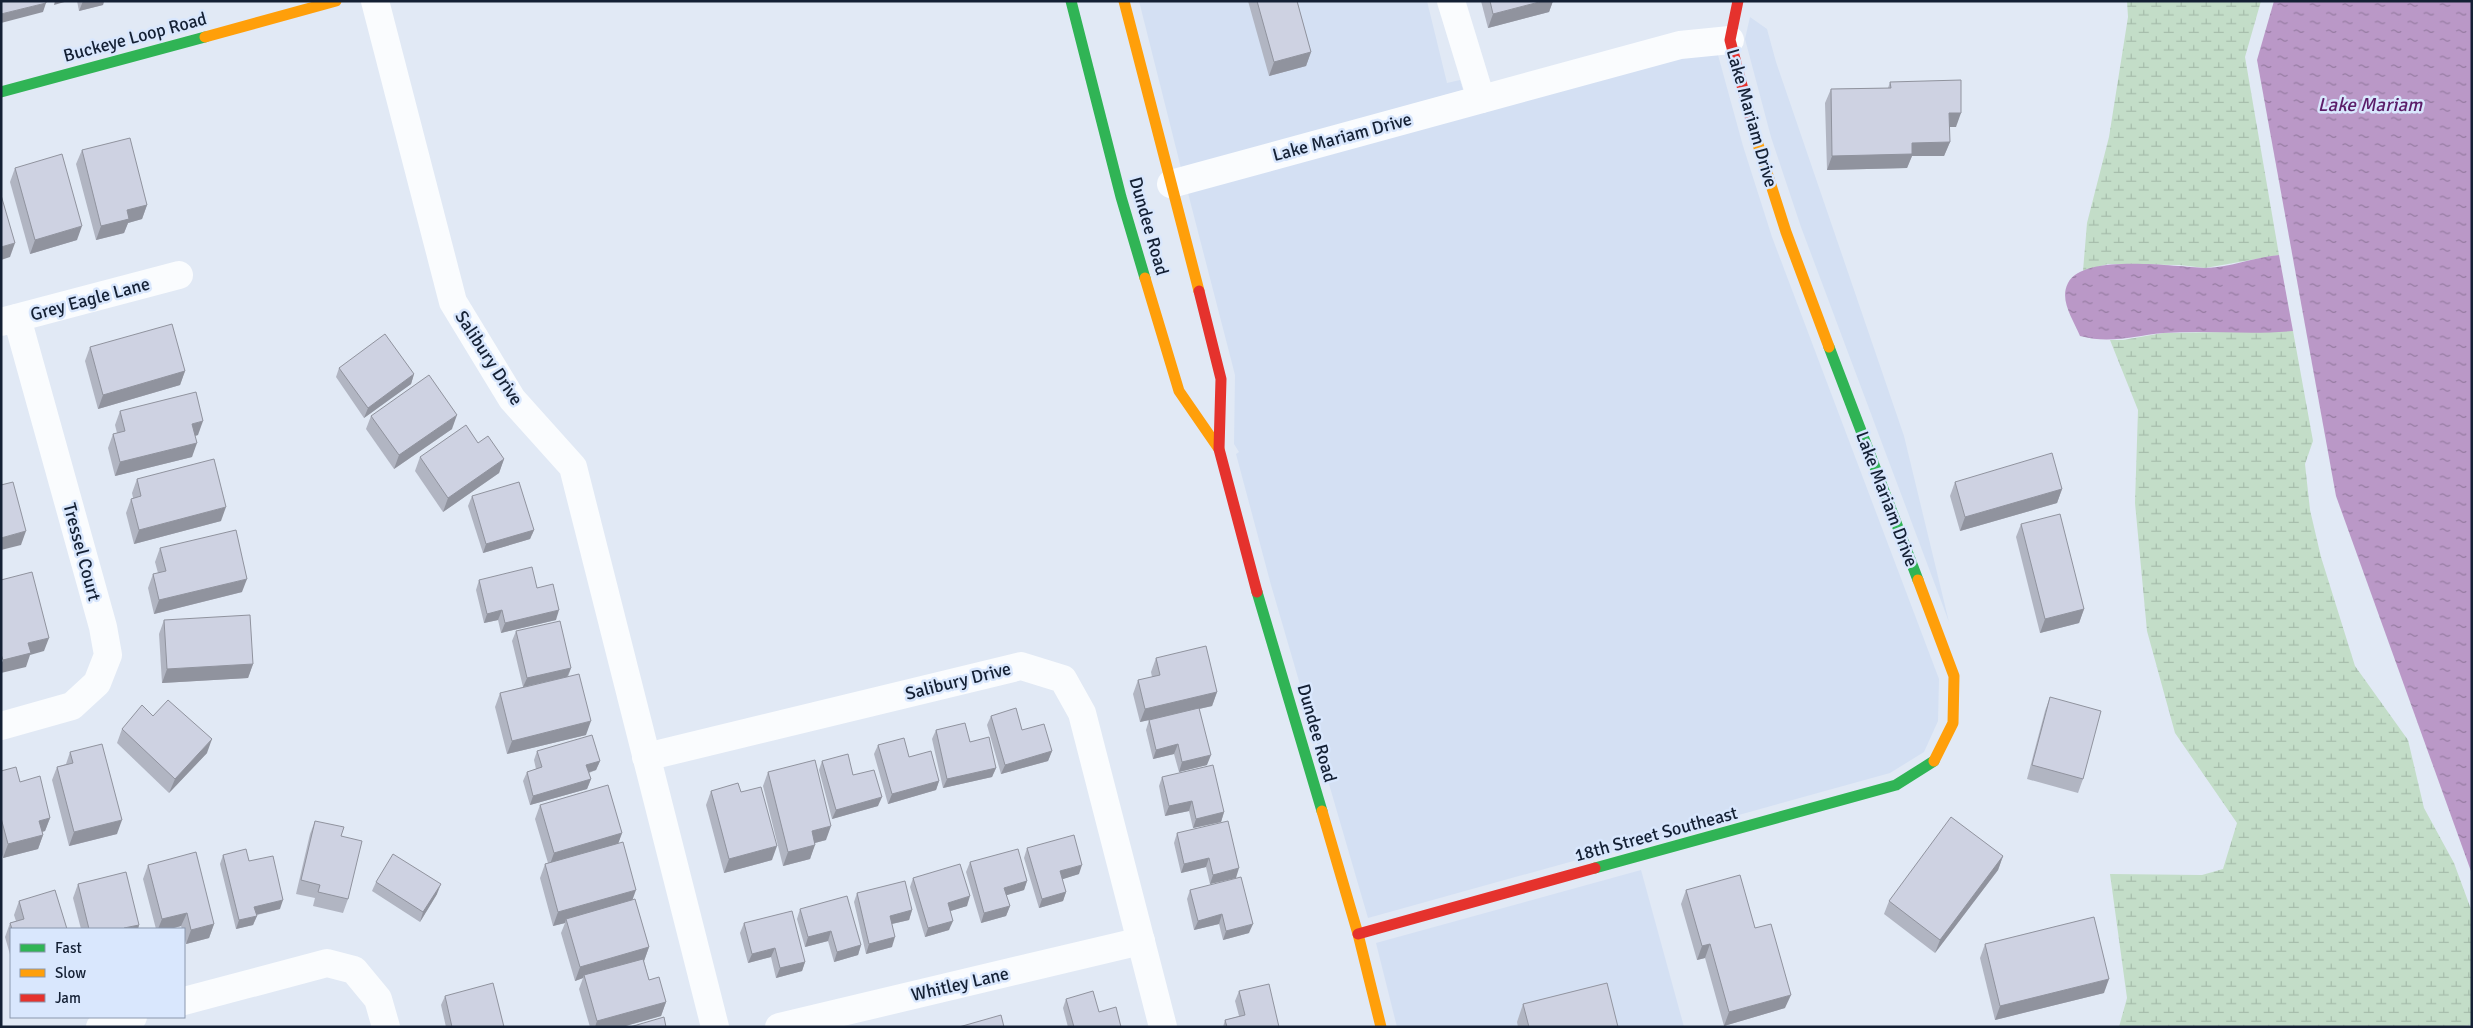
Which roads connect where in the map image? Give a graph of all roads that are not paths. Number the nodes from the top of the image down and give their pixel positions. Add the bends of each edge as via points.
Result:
1 (336, 1) edge
2 (375, 1) edge
3 (1072, 1) edge
4 (1124, 1) edge
5 (1451, 1) edge
6 (1738, 1) edge
7 (1730, 40) junction
8 (1, 92) edge
9 (1481, 99) junction
10 (1170, 184) junction
11 (179, 275) dead end
12 (9, 320) edge
13 (1219, 448) junction
14 (1, 726) edge
15 (1946, 739) joint
16 (646, 756) junction
17 (1358, 934) junction
18 (1141, 941) junction
19 (185, 1001) edge
20 (130, 1018) edge
21 (100, 1027) edge
22 (386, 1027) edge
23 (715, 1027) edge
24 (779, 1027) edge
25 (1163, 1027) edge
26 (1382, 1027) edge

1 - 8 street, Buckeye Loop Road
2 - 16 street, Salibury Drive via 453,302 512,399 573,467
3 - 13 street, Dundee Road via 1121,197 1179,392
4 - 10 street, Dundee Road
5 - 9 street
6 - 7 street
7 - 9 street, Lake Mariam Drive via 1680,45
7 - 15 street, Lake Mariam Drive via 1757,142 1786,232 1954,676 1953,723
9 - 10 street, Lake Mariam Drive
10 - 13 street, Dundee Road via 1221,379
11 - 12 street, Grey Eagle Lane
12 - 14 street, Tressel Court via 103,627 108,655 97,683 72,706
13 - 17 street, Dundee Road via 1259,599
15 - 17 street, 18th Street Southeast via 1936,760 1896,785
16 - 18 street, Salibury Drive via 1021,666 1063,679 1082,713
16 - 23 street, Salibury Drive
17 - 26 street, Dundee Road
18 - 24 street, Whitley Lane
18 - 25 street, Salibury Drive
19 - 22 street via 328,963 354,970 378,999
20 - 21 street

